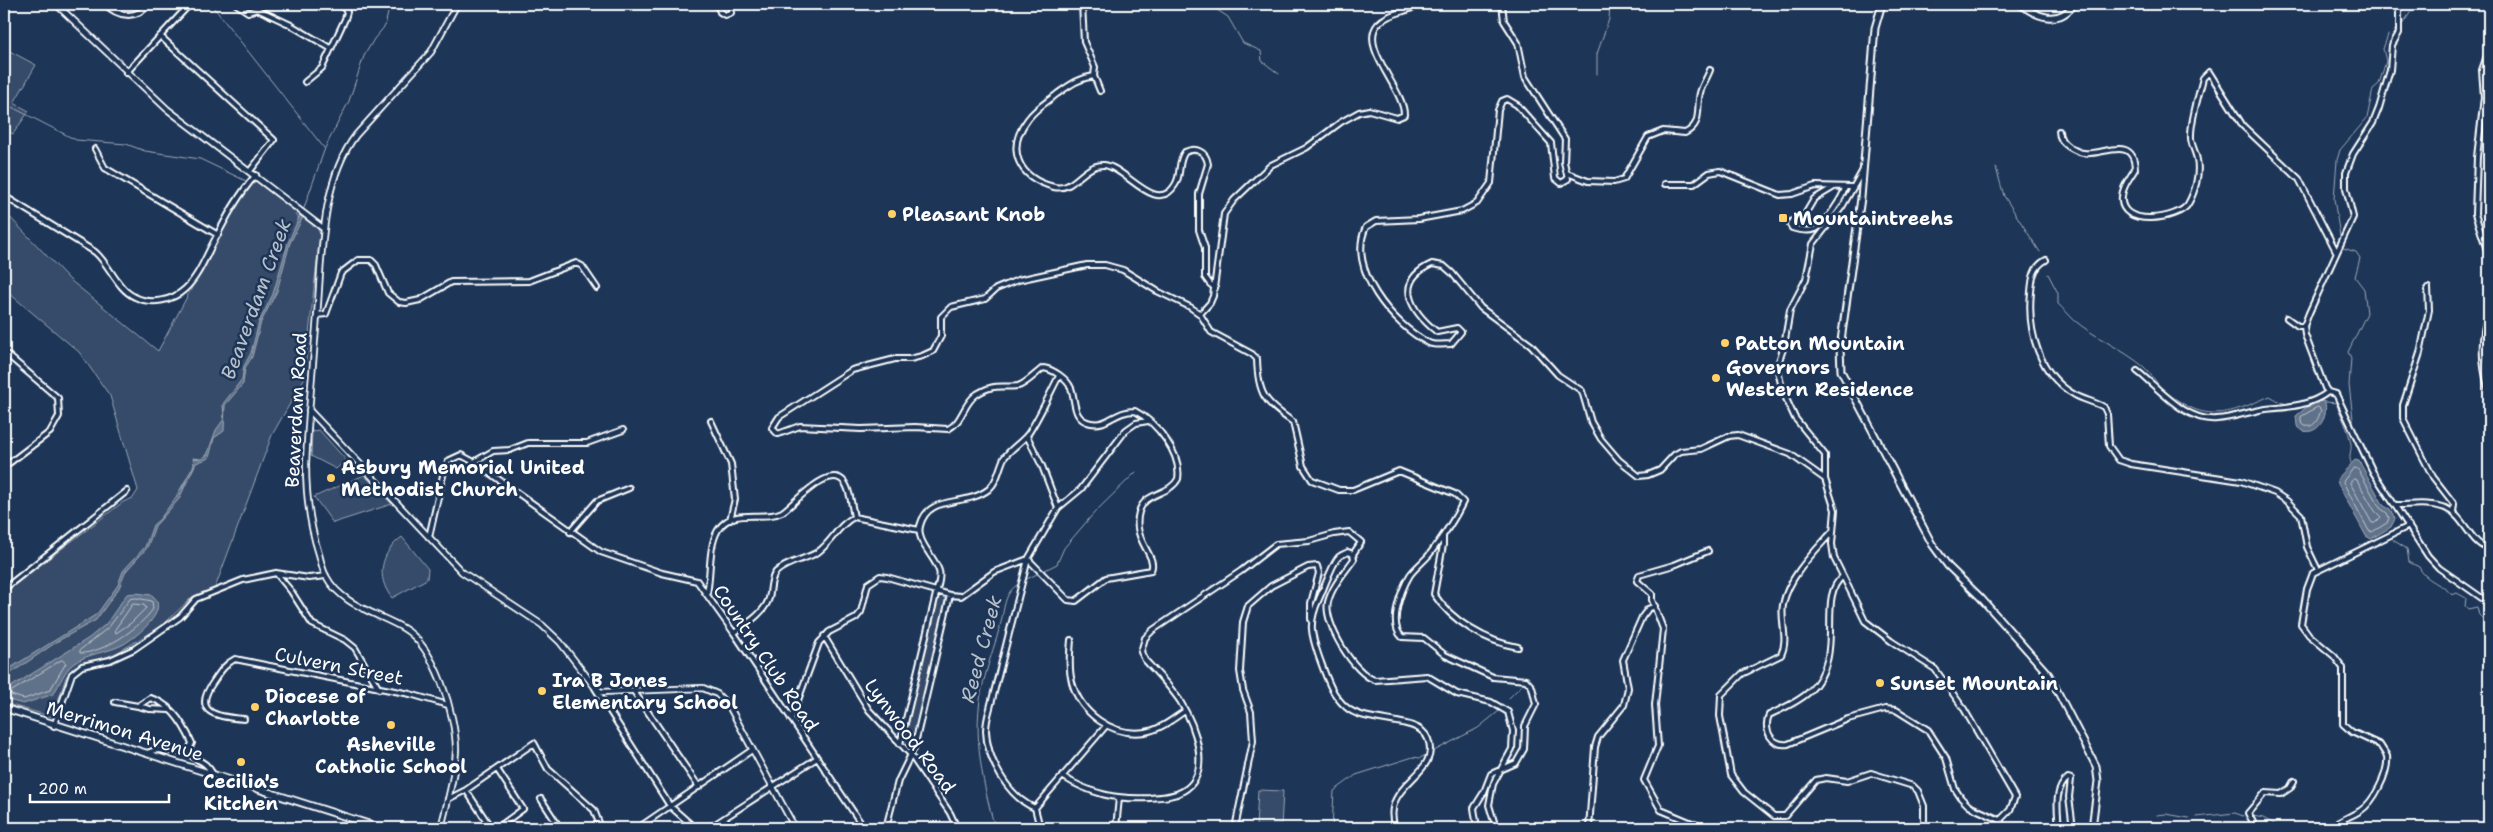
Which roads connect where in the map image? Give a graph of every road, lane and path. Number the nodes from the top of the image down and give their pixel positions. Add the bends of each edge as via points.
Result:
1 (56, 4) edge
2 (105, 4) edge
3 (149, 4) edge
4 (190, 4) edge
5 (236, 4) edge
6 (259, 4) edge
7 (341, 4) edge
8 (457, 4) edge
9 (717, 4) edge
10 (731, 4) edge
11 (1082, 4) edge
12 (1420, 4) edge
13 (1502, 4) edge
14 (1882, 4) edge
15 (2020, 4) edge
16 (2074, 4) edge
17 (2399, 4) edge
18 (257, 9) junction
19 (160, 36) junction
20 (330, 48) junction
21 (2489, 50) edge
22 (1710, 70) dead end
23 (126, 73) junction
24 (1094, 76) junction
25 (304, 82) dead end
26 (1100, 91) dead end
27 (2059, 130) dead end
28 (95, 149) dead end
29 (1863, 170) junction
30 (250, 171) junction
31 (1567, 173) junction
32 (256, 175) junction
33 (1664, 184) dead end
34 (1834, 187) junction
35 (1845, 187) junction
36 (1852, 187) junction
37 (4, 196) edge
38 (324, 229) junction
39 (218, 235) junction
40 (2336, 251) junction
41 (2489, 256) edge
42 (2046, 260) dead end
43 (597, 288) dead end
44 (1215, 288) junction
45 (2428, 288) dead end
46 (2489, 310) edge
47 (1200, 314) junction
48 (318, 315) junction
49 (2287, 318) dead end
50 (2304, 326) junction
51 (4, 352) edge
52 (2137, 371) dead end
53 (1059, 376) junction
54 (2489, 391) edge
55 (2328, 392) junction
56 (309, 410) junction
57 (711, 421) dead end
58 (1148, 421) junction
59 (623, 430) dead end
60 (1027, 436) junction
61 (474, 462) junction
62 (4, 468) edge
63 (1825, 479) junction
64 (630, 488) dead end
65 (127, 491) dead end
66 (2395, 505) junction
67 (1058, 508) junction
68 (2453, 512) junction
69 (854, 517) junction
70 (730, 520) junction
71 (2409, 526) junction
72 (919, 530) junction
73 (1833, 531) junction
74 (570, 532) junction
75 (1443, 536) junction
76 (429, 537) junction
77 (2489, 549) edge
78 (1708, 552) dead end
79 (1353, 554) junction
80 (1028, 559) junction
81 (2318, 570) junction
82 (276, 573) junction
83 (326, 576) junction
84 (1843, 576) junction
85 (4, 589) edge
86 (938, 590) junction
87 (707, 594) junction
88 (950, 595) junction
89 (2489, 603) edge
90 (1655, 606) junction
91 (1312, 622) junction
92 (734, 633) junction
93 (824, 636) junction
94 (1071, 640) dead end
95 (1518, 647) dead end
96 (594, 686) junction
97 (379, 689) junction
98 (633, 690) junction
99 (115, 702) dead end
100 (448, 705) junction
101 (138, 706) junction
102 (4, 708) edge
103 (169, 710) junction
104 (1186, 711) junction
105 (244, 719) dead end
106 (792, 719) junction
107 (54, 726) junction
108 (1106, 726) junction
109 (900, 744) junction
110 (752, 750) junction
111 (188, 752) junction
112 (147, 753) junction
113 (910, 754) junction
114 (817, 758) junction
115 (497, 769) junction
116 (1500, 769) junction
117 (213, 774) junction
118 (1062, 776) junction
119 (2294, 781) dead end
120 (699, 786) junction
121 (773, 786) junction
122 (466, 790) junction
123 (1119, 798) junction
124 (448, 799) junction
125 (541, 799) dead end
126 (670, 806) junction
127 (1035, 808) junction
128 (2000, 820) junction
129 (381, 828) edge
130 (441, 828) edge
131 (492, 828) edge
132 (497, 828) edge
133 (560, 828) edge
134 (601, 828) edge
135 (638, 828) edge
136 (695, 828) edge
137 (709, 828) edge
138 (795, 828) edge
139 (864, 828) edge
140 (886, 828) edge
141 (957, 828) edge
142 (1040, 828) edge
143 (1116, 828) edge
144 (1235, 828) edge
145 (1395, 828) edge
146 (1477, 828) edge
147 (1496, 828) edge
148 (1589, 828) edge
149 (1704, 828) edge
150 (1924, 828) edge
151 (2004, 828) edge
152 (2059, 828) edge
153 (2073, 828) edge
154 (2092, 828) edge
155 (2256, 828) edge
156 (2329, 828) edge

1 - 23 street
2 - 3 street via 115,13 127,15 140,12
4 - 19 street
5 - 18 street via 248,12
6 - 18 street
7 - 20 street via 347,12
8 - 38 street, Beaverdam Road via 431,52 345,149 333,184
9 - 10 street via 725,15 732,13
11 - 24 street via 1084,42 1095,67
12 - 44 street via 1386,18 1378,24 1373,35 1378,58 1404,115 1397,118 1369,110 1359,112 1306,148 1271,165 1224,214
13 - 31 street via 1504,21 1518,43 1525,77 1564,139
14 - 29 main road via 1875,28
15 - 16 main road via 2041,16 2053,18 2066,13
17 - 40 street via 2400,33 2392,45 2390,70 2379,108 2348,165 2346,188 2352,217
18 - 20 street
19 - 23 street
19 - 30 street via 274,140
20 - 25 street via 322,68
21 - 41 street via 2482,70 2484,96 2475,214
22 - 31 street via 1700,94 1696,124 1685,134 1664,131 1648,137 1624,179 1588,181
23 - 30 street via 167,109
24 - 26 street
24 - 44 street via 1074,82 1029,118 1017,142 1021,167 1030,176 1059,188 1069,185 1090,168 1109,166 1156,195 1175,186 1185,152 1196,149 1201,152 1208,164 1199,194 1200,233 1205,248 1206,277
27 - 40 street via 2060,138 2066,144 2082,153 2122,148 2127,151 2135,169 2125,184 2121,199 2133,216 2152,218 2182,212 2189,203 2196,180 2197,158 2191,135 2203,78 2209,72 2243,126 2299,179
28 - 39 street via 99,160 110,171
29 - 36 street
29 - 154 main road via 1840,348 1843,378 1940,555 2049,675 2096,766 2098,781
30 - 32 street
31 - 63 street via 1566,182 1557,180 1551,143 1517,105 1507,99 1502,101 1498,110 1491,183 1477,203 1462,211 1419,219 1376,221 1366,227 1362,239 1366,273 1386,308 1404,326 1430,344 1451,344 1461,332 1457,328 1437,332 1420,318 1410,299 1411,284 1418,273 1432,264 1444,266 1480,308 1531,346 1558,375 1582,391 1591,422 1600,438 1639,476 1660,470 1682,451 1702,449 1738,435 1790,454
32 - 38 street
32 - 39 street via 246,186
33 - 34 street via 1694,184 1709,173 1720,171 1780,195 1816,186
34 - 35 street
34 - 35 street via 1814,199 1804,216 1792,222 1792,228 1809,230 1819,226 1843,195
35 - 36 street
36 - 63 street via 1842,207 1813,244 1806,278 1790,310 1786,341 1777,367 1783,392 1795,418 1824,455
37 - 39 street via 95,252 124,288 136,297 149,300 162,301 177,296 186,288
38 - 48 street, Beaverdam Road
40 - 50 street
42 - 81 street via 2035,270 2029,306 2038,353 2065,388 2104,407 2109,446 2114,456 2131,464 2220,476 2275,494 2301,515 2307,548
43 - 48 street via 582,266 576,263 529,281 451,282 420,300 406,303 399,302 388,293 376,264 364,259 350,264 341,273 326,314
44 - 47 street via 1210,303
45 - 68 street via 2429,310 2418,360 2403,405 2403,418 2433,477 2454,504
46 - 54 street via 2481,344
47 - 53 street via 1114,266 1087,265 1031,276 1001,286 985,299 946,309 941,317 939,342 933,351 916,358 895,359 852,370 779,417 772,428 778,434 800,426 948,429 960,420 972,398 992,386 1019,386 1043,368 1051,369
47 - 75 street via 1211,332 1257,359 1261,392 1273,408 1293,422 1303,466 1312,480 1339,490 1353,490 1399,471 1411,475 1455,494 1463,502
48 - 56 street, Beaverdam Road
49 - 50 street via 2298,326
50 - 55 street via 2307,342
51 - 62 street via 58,398 59,416 50,432
52 - 55 street via 2168,401 2210,419 2289,408 2313,401
53 - 58 street via 1071,388 1075,410 1084,420 1106,422 1124,411 1135,411
53 - 60 street
55 - 66 street via 2336,394 2364,456
56 - 76 street
56 - 83 street, Beaverdam Road via 306,499
57 - 70 street via 731,464 735,498
58 - 67 street via 1136,423 1126,430 1081,489
58 - 80 street via 1169,445 1179,473 1176,483 1168,490 1149,497 1139,513 1138,534 1150,555 1151,570 1106,578 1076,601 1068,600
59 - 61 street via 587,444 528,443 510,450 493,451
60 - 67 street
60 - 72 street via 1007,454 990,488 974,499 942,503 931,508 922,517
61 - 74 street, Country Club Road
61 - 76 street, Country Club Road via 461,455 448,460
63 - 73 street via 1834,510
64 - 74 street via 597,501
65 - 85 street
66 - 68 street via 2435,505
66 - 71 street
67 - 80 street
68 - 77 street via 2480,546
69 - 70 street via 847,487 832,478 811,486 780,513 745,515
69 - 72 street
69 - 92 street via 846,521 817,552 788,564 776,573 771,580 765,607
70 - 87 street via 718,530 714,541
71 - 81 street
71 - 89 street via 2433,563
72 - 86 street via 940,572
73 - 84 street via 1834,558
73 - 150 street via 1812,554 1786,594 1783,607 1785,638 1781,655 1742,674 1721,694 1720,716 1731,775 1744,792 1774,816 1785,816 1816,780 1847,781 1871,774 1886,777 1913,786 1918,791 1924,806
74 - 87 street, Country Club Road via 601,552 697,581
75 - 95 street via 1434,594 1441,605 1452,616 1494,642
75 - 116 street via 1411,575 1403,591 1396,625 1402,637 1424,638 1460,663 1493,677 1526,680 1532,687 1536,704 1525,726 1524,749 1516,763
76 - 96 street via 462,572 542,625 560,642
78 - 90 street via 1674,566 1639,575 1637,581 1651,591
79 - 91 street via 1348,552 1338,557
79 - 104 street via 1361,542 1349,532 1310,541 1276,544 1145,638 1141,652
79 - 116 street via 1354,559 1327,603 1332,629 1348,656 1367,678 1427,676 1457,694 1504,707 1514,739
80 - 88 street via 994,572 961,596
80 - 127 street via 986,731 1000,775 1013,792
81 - 156 street via 2312,573 2301,624 2343,668 2343,724 2352,732 2380,745 2388,762 2369,802
82 - 83 street via 309,578
82 - 97 street via 312,624 355,648
82 - 107 street via 243,580 196,599 180,617 134,649 110,660 82,666 72,674
83 - 100 street, Beaverdam Road via 339,594 405,628 418,640 428,651
84 - 128 street via 1865,622 1935,669 1964,709 2015,796 2010,810
84 - 128 street via 1830,597 1832,623 1827,665 1808,693 1769,715 1766,724 1770,736 1781,744 1788,744 1848,719 1879,710 1896,710 1928,730 1946,758 1961,798 1969,806
86 - 88 street
86 - 93 street via 880,576 868,584 861,612 856,618
86 - 109 street
87 - 92 street, Country Club Road
88 - 113 street
90 - 148 street via 1648,608 1642,617 1623,660 1628,688 1624,705 1598,737 1595,747
90 - 149 street via 1663,629 1655,705 1658,746 1644,780 1661,810
91 - 144 street via 1311,603 1319,573 1316,566 1271,586 1248,606 1243,622 1240,671 1242,690 1251,712 1253,741
91 - 145 street via 1313,639 1335,697 1357,715 1420,729 1428,738 1430,756 1427,764 1393,804 1390,813
92 - 106 street, Country Club Road
93 - 106 street
93 - 109 street, Lynwood Road via 869,710
94 - 108 street via 1070,674 1075,691 1086,708
96 - 98 street via 609,693
96 - 126 street
97 - 100 street, Culvern Street
97 - 105 street, Culvern Street via 235,659 226,663 204,700 205,705 220,718
98 - 110 street via 703,688 716,694 729,706
98 - 120 street
99 - 101 street
100 - 124 street, Beaverdam Road via 456,752
101 - 103 street
101 - 103 street via 150,698 158,700
102 - 107 main road, Merrimon Avenue
103 - 111 street via 184,725 192,743
104 - 108 street via 1145,732 1124,732
104 - 123 street via 1194,729 1198,753 1194,781 1177,795
106 - 114 street, Country Club Road
107 - 112 main road, Merrimon Avenue
108 - 118 street
109 - 113 street, Lynwood Road
110 - 120 street
110 - 121 street
111 - 112 street via 155,750
111 - 117 street via 207,764
112 - 117 main road, Merrimon Avenue
113 - 140 street via 898,781
113 - 141 street, Lynwood Road
114 - 121 street
114 - 139 street, Country Club Road
115 - 122 street
115 - 132 street via 523,809
115 - 134 street via 534,743 548,768 594,810
116 - 146 street via 1490,774 1474,808
116 - 147 street via 1489,805
117 - 129 main road, Merrimon Avenue
118 - 123 street via 1085,789
118 - 127 street
119 - 155 street via 2282,794 2265,793 2259,798 2248,813
120 - 126 street
121 - 137 street
121 - 138 street
122 - 124 street
122 - 131 street
123 - 143 street
124 - 130 street, Beaverdam Road
125 - 133 street
126 - 135 street
126 - 136 street
127 - 142 street
128 - 151 street
152 - 153 street via 2057,799 2068,778 2071,779 2068,797

